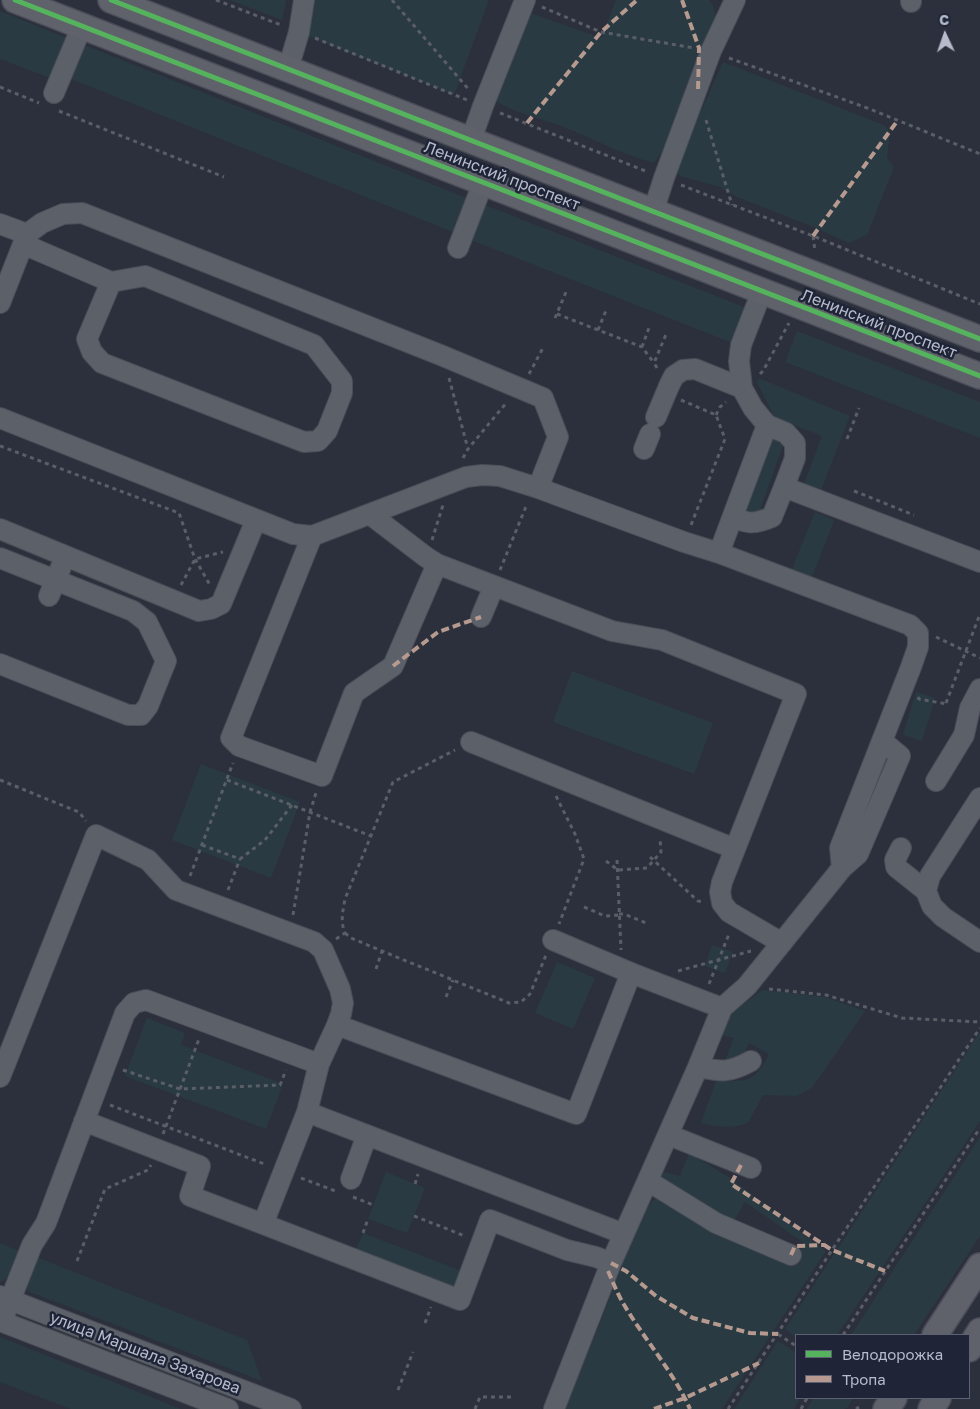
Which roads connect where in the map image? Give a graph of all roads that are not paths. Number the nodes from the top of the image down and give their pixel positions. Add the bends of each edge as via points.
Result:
1 (15, 0) edge
2 (111, 0) edge
3 (304, 0) edge
4 (735, 0) edge
5 (530, 2) edge
6 (82, 26) junction
7 (288, 69) junction
8 (51, 102) road end
9 (471, 140) junction
10 (484, 183) junction
11 (653, 212) junction
12 (0, 224) edge
13 (25, 239) junction
14 (458, 248) dead end
15 (111, 282) junction
16 (762, 292) junction
17 (0, 303) edge
18 (980, 339) edge
19 (980, 376) edge
20 (742, 388) junction
21 (0, 418) edge
22 (767, 425) junction
23 (650, 434) dead end
24 (784, 487) junction
25 (538, 488) junction
26 (371, 515) junction
27 (733, 518) junction
28 (256, 520) junction
29 (0, 529) edge
30 (312, 536) junction
31 (719, 553) junction
32 (65, 556) junction
33 (0, 558) edge
34 (980, 562) edge
35 (437, 564) junction
36 (494, 586) junction
37 (52, 588) junction
38 (481, 617) dead end
39 (0, 664) edge
40 (980, 689) edge
41 (471, 742) road end
42 (936, 781) dead end
43 (980, 798) edge
44 (901, 848) dead end
45 (735, 850) junction
46 (926, 891) junction
47 (553, 940) road end
48 (980, 942) edge
49 (782, 943) junction
50 (633, 971) junction
51 (722, 1008) junction
52 (337, 1025) junction
53 (751, 1061) dead end
54 (319, 1064) junction
55 (698, 1067) junction
56 (0, 1078) edge
57 (307, 1112) junction
58 (84, 1121) junction
59 (367, 1135) junction
60 (669, 1135) junction
61 (751, 1168) dead end
62 (351, 1178) dead end
63 (648, 1181) junction
64 (263, 1224) junction
65 (624, 1234) junction
66 (791, 1254) dead end
67 (611, 1263) junction
68 (980, 1266) edge
69 (5, 1298) edge
70 (1, 1321) edge
71 (980, 1331) edge
72 (936, 1334) edge
73 (970, 1347) edge
74 (228, 1409) edge
75 (291, 1409) edge
76 (554, 1409) edge

1 - 6 main road, Ленинский проспект
2 - 7 main road, Ленинский проспект
3 - 7 street
4 - 11 street via 711,51
5 - 9 street
6 - 8 street
6 - 10 main road, Ленинский проспект
7 - 9 main road, Ленинский проспект
9 - 11 main road, Ленинский проспект
10 - 14 street
10 - 16 main road, Ленинский проспект
11 - 18 main road, Ленинский проспект
12 - 13 street
13 - 15 street
13 - 17 street
13 - 25 street via 42,223 62,214 82,213 543,398 558,437
15 - 15 street via 144,276 314,345 342,381 342,393 327,432 318,441 304,442 102,363 92,352 87,339
16 - 19 main road, Ленинский проспект
16 - 20 street via 741,345
20 - 22 street
20 - 23 street via 695,369 683,370 674,376
21 - 28 street
22 - 24 street via 786,433 795,443 794,458
22 - 27 street
24 - 27 street via 772,516 757,523
24 - 34 street
25 - 26 street via 500,476 466,477
25 - 31 street
26 - 30 street
26 - 35 street
27 - 31 street
28 - 30 street via 293,534
28 - 32 street via 221,604 211,609 199,611
29 - 32 street
30 - 35 street via 232,738 239,746 322,776 354,694 393,666
31 - 49 street via 910,625 918,633 918,647 911,667 840,848 842,868
32 - 37 street
33 - 37 street
35 - 36 street
36 - 38 street
36 - 45 street via 612,632 662,640 796,694
37 - 39 street via 133,610 147,622 166,661 148,706 141,715 128,715
40 - 42 street via 970,708 964,735
41 - 45 street
43 - 46 street via 930,876
44 - 46 street via 895,860 896,868
45 - 49 street via 722,882 722,903 729,912
46 - 48 street via 932,906 943,917
47 - 50 street
49 - 51 street via 748,986
50 - 51 street
50 - 52 street via 576,1114
51 - 55 street
52 - 54 street
52 - 56 street via 342,1003 340,989 323,950 314,942 176,890 148,860 96,835
53 - 55 street via 721,1072
54 - 57 street
54 - 58 street via 146,1000 134,1003 125,1013
55 - 60 street
57 - 59 street
57 - 64 street
58 - 64 street via 200,1166 190,1196
58 - 69 street via 46,1222
59 - 62 street
59 - 65 street
60 - 61 street
60 - 63 street
63 - 65 street
63 - 66 street via 716,1223
64 - 67 street via 460,1300 490,1220
65 - 67 street
67 - 76 street
68 - 72 main road
69 - 70 street
69 - 75 street, улица Маршала Захарова
70 - 74 street, улица Маршала Захарова
71 - 73 main road

